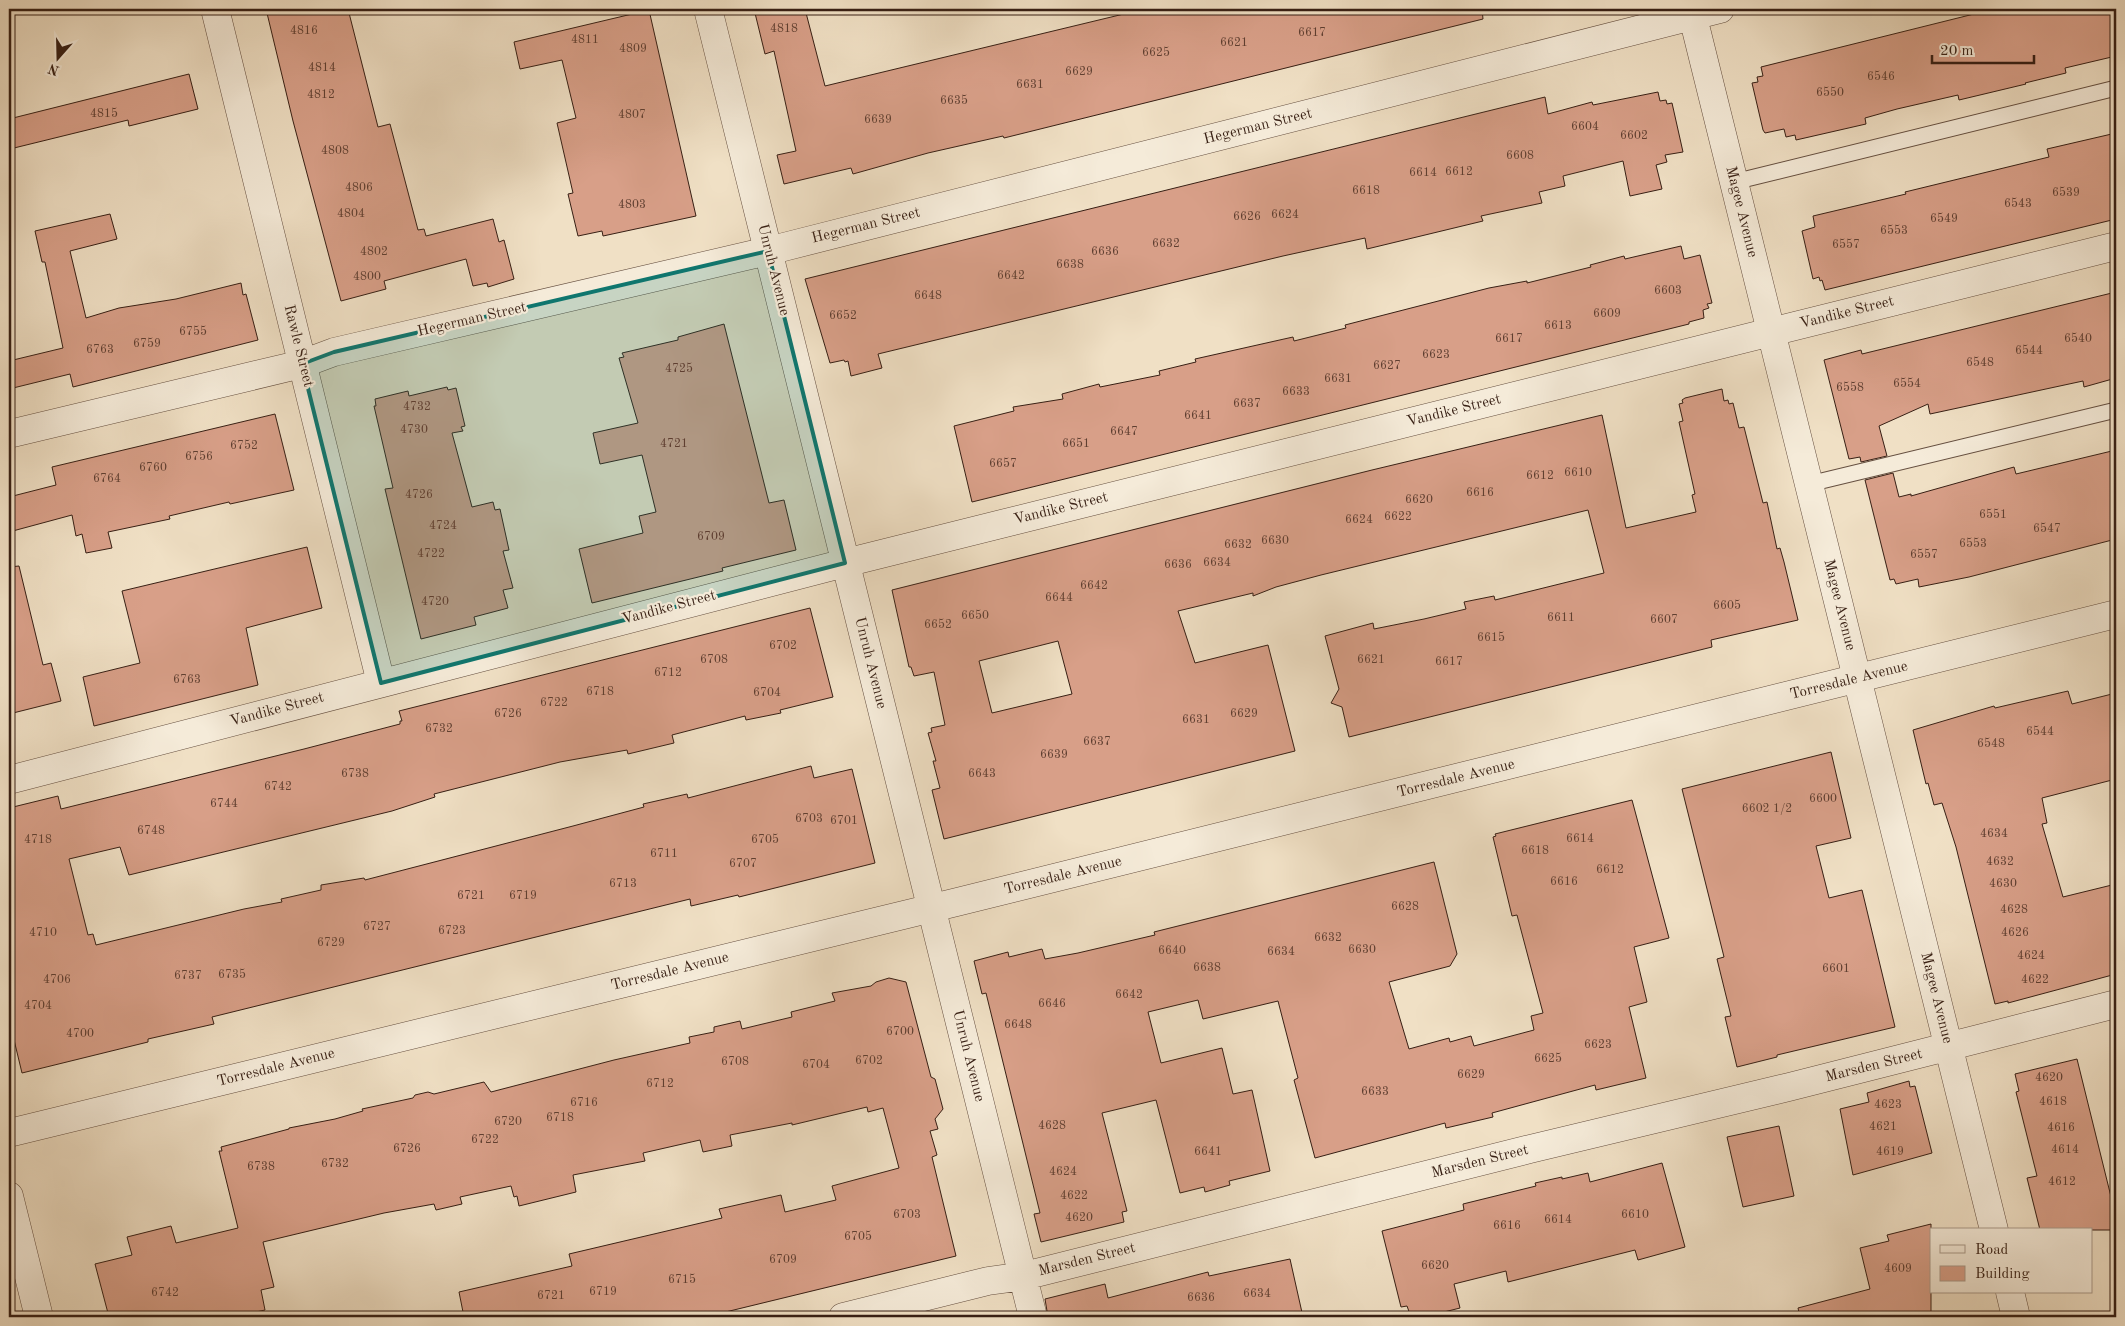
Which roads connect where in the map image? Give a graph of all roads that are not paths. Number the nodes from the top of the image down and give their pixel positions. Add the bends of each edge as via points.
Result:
1 (215, 9) edge
2 (708, 9) edge
3 (1720, 9) edge
4 (1692, 13) edge
5 (2116, 88) edge
6 (1734, 182) junction
7 (2116, 246) edge
8 (768, 251) junction
9 (1771, 332) junction
10 (302, 364) junction
11 (2116, 410) edge
12 (9, 434) edge
13 (1809, 484) junction
14 (845, 562) junction
15 (2116, 614) edge
16 (1858, 679) junction
17 (381, 683) junction
18 (9, 780) edge
19 (930, 908) junction
20 (2116, 1004) edge
21 (1948, 1048) junction
22 (9, 1133) edge
23 (9, 1196) edge
24 (1993, 1228) edge
25 (1024, 1276) junction
26 (2010, 1294) edge
27 (39, 1317) edge
28 (843, 1317) edge
29 (1033, 1317) edge
30 (2016, 1317) edge

1 - 10 street, Rawle Street
2 - 8 street, Unruh Avenue
3 - 4 street, Hegerman Street
4 - 6 street, Magee Avenue
4 - 8 street, Hegerman Street
5 - 6 lane
6 - 9 street, Magee Avenue
7 - 9 street, Vandike Street
8 - 10 street, Hegerman Street via 334,352
8 - 14 street, Unruh Avenue
9 - 13 street, Magee Avenue
9 - 14 street, Vandike Street
10 - 12 street, Hegerman Street
10 - 17 street, Rawle Street
11 - 13 lane
13 - 16 street, Magee Avenue
14 - 17 street, Vandike Street
14 - 19 street, Unruh Avenue
15 - 16 street, Torresdale Avenue
16 - 19 street, Torresdale Avenue
16 - 21 street, Magee Avenue
17 - 18 street, Vandike Street
19 - 22 street, Torresdale Avenue
19 - 25 street, Unruh Avenue
20 - 21 street, Marsden Street
21 - 24 street, Magee Avenue
21 - 25 street, Marsden Street via 1520,1151
23 - 27 street
25 - 28 street, Marsden Street via 988,1281
25 - 29 street, Unruh Avenue
26 - 30 street

